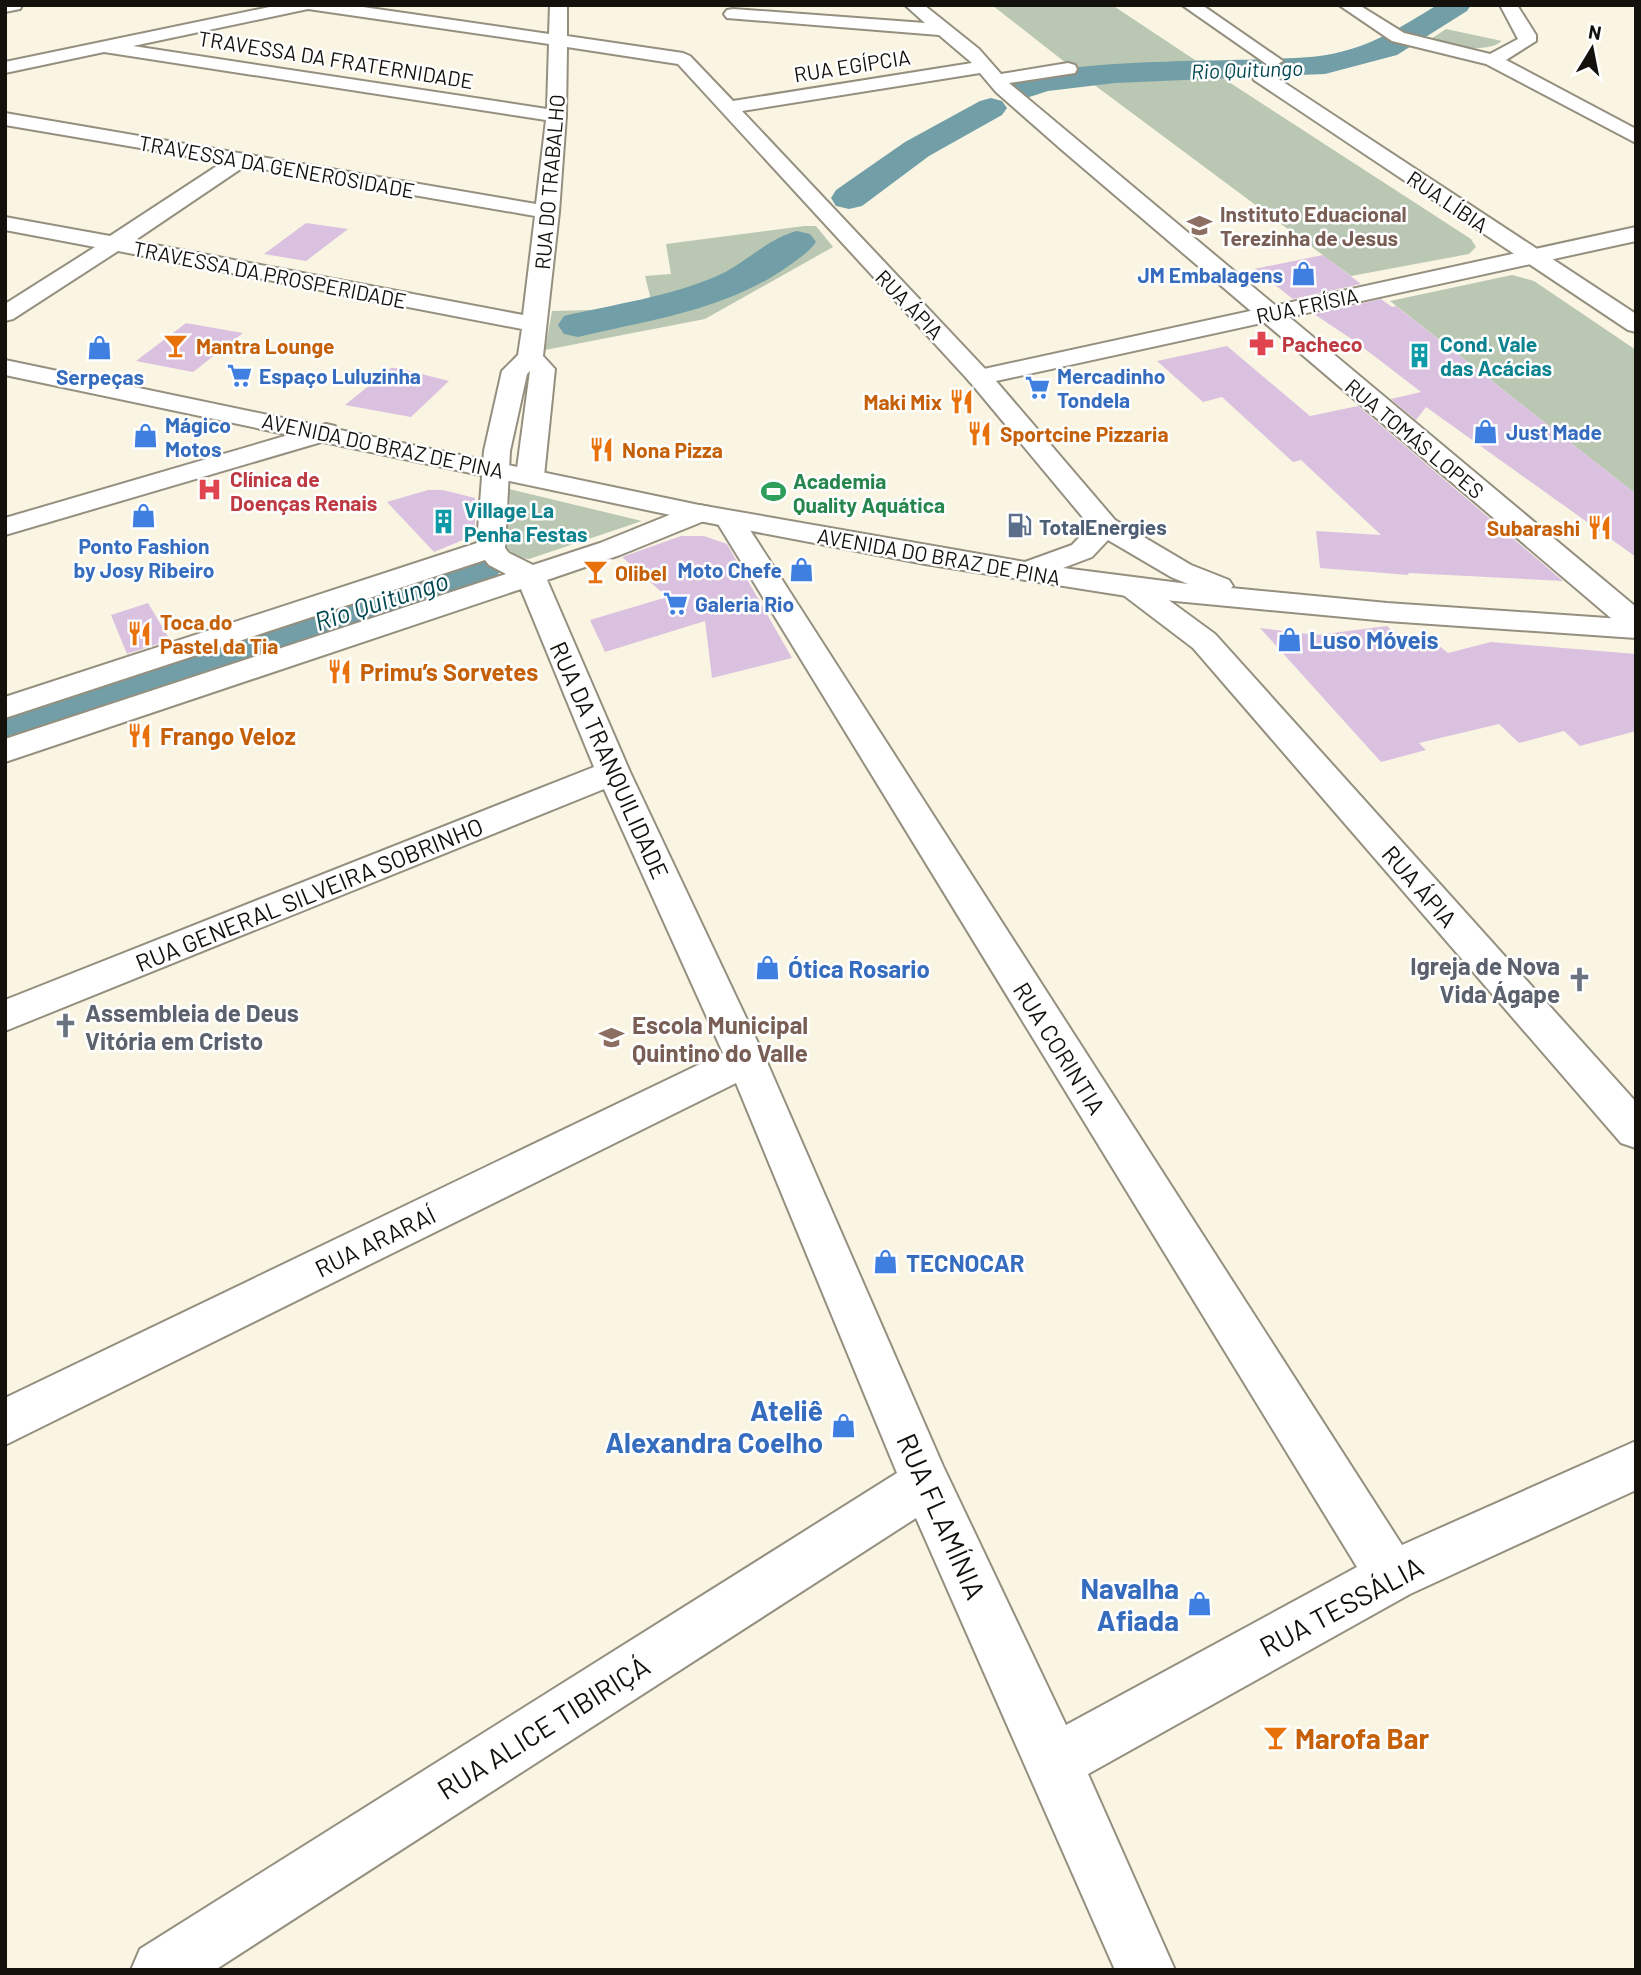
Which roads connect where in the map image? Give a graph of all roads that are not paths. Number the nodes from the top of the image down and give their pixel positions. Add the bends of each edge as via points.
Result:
1 (13, 5) edge
2 (305, 5) edge
3 (311, 5) edge
4 (559, 5) edge
5 (914, 5) edge
6 (1190, 5) edge
7 (1347, 5) edge
8 (1508, 5) edge
9 (5, 7) edge
10 (730, 15) edge
11 (944, 30) junction
12 (558, 40) junction
13 (1521, 47) junction
14 (108, 48) junction
15 (1455, 52) junction
16 (1492, 60) junction
17 (5, 68) edge
18 (1068, 69) dead end
19 (990, 73) junction
20 (727, 108) junction
21 (556, 116) junction
22 (5, 120) edge
23 (1636, 137) edge
24 (241, 160) junction
25 (548, 212) junction
26 (5, 223) edge
27 (1636, 234) edge
28 (111, 244) junction
29 (1531, 257) junction
30 (5, 314) edge
31 (1267, 314) junction
32 (535, 324) junction
33 (1636, 326) edge
34 (530, 358) junction
35 (10, 370) edge
36 (979, 377) junction
37 (326, 432) junction
38 (496, 468) junction
39 (530, 476) junction
40 (714, 516) junction
41 (1105, 526) junction
42 (5, 527) edge
43 (491, 548) junction
44 (1028, 571) junction
45 (530, 575) junction
46 (1133, 588) junction
47 (1210, 596) junction
48 (1253, 600) junction
49 (1636, 622) edge
50 (1636, 629) edge
51 (1205, 641) junction
52 (5, 708) edge
53 (5, 751) edge
54 (613, 772) junction
55 (5, 1016) edge
56 (746, 1060) junction
57 (1636, 1131) edge
58 (5, 1422) edge
59 (1636, 1465) edge
60 (926, 1483) junction
61 (1392, 1576) junction
62 (1054, 1762) junction
63 (188, 1961) edge
64 (1145, 1970) edge

1 - 9 street
2 - 14 street
3 - 12 street, RUA ÁPIA
4 - 12 street, RUA DO TRABALHO
5 - 11 street, RUA TOMÁS LOPES
6 - 29 street, RUA LÍBIA via 1267,69
7 - 15 street via 1398,37
8 - 13 street via 1527,35
10 - 11 street
11 - 19 street, RUA TOMÁS LOPES
12 - 20 street, RUA ÁPIA via 670,54 684,60
12 - 21 street, RUA DO TRABALHO
13 - 15 street
13 - 16 street
14 - 17 street
14 - 21 street, TRAVESSA DA FRATERNIDADE
15 - 16 street
16 - 23 street
18 - 19 street, RUA EGÍPCIA
19 - 20 street, RUA EGÍPCIA
19 - 31 street, RUA TOMÁS LOPES
20 - 36 street, RUA ÁPIA
21 - 25 street, RUA DO TRABALHO
22 - 24 street, TRAVESSA DA GENEROSIDADE
24 - 25 street, TRAVESSA DA GENEROSIDADE
24 - 28 street
25 - 32 street, RUA DO TRABALHO
26 - 28 street, TRAVESSA DA PROSPERIDADE
27 - 29 street, RUA FRÍSIA
28 - 30 street via 92,261
28 - 32 street, TRAVESSA DA PROSPERIDADE
29 - 31 street, RUA FRÍSIA
29 - 33 street, RUA LÍBIA
31 - 36 street, RUA FRÍSIA
31 - 49 street, RUA TOMÁS LOPES
32 - 34 street, RUA DO TRABALHO
34 - 38 street, RUA DO TRABALHO via 515,371
34 - 39 street, RUA DO TRABALHO via 543,369
35 - 37 street, AVENIDA DO BRAZ DE PINA
36 - 41 street, RUA ÁPIA
37 - 38 street, AVENIDA DO BRAZ DE PINA
37 - 42 street
38 - 39 street, AVENIDA DO BRAZ DE PINA
38 - 43 street
39 - 40 street, AVENIDA DO BRAZ DE PINA
40 - 44 street, AVENIDA DO BRAZ DE PINA
40 - 45 street
40 - 61 street, RUA CORINTIA
41 - 44 street via 1082,551
41 - 48 street, RUA ÁPIA via 1181,571
43 - 45 street via 499,559
43 - 52 street
44 - 46 street, AVENIDA DO BRAZ DE PINA
45 - 53 street
45 - 54 street, RUA DA TRANQUILIDADE
46 - 47 street, AVENIDA DO BRAZ DE PINA
46 - 51 street, RUA ÁPIA
47 - 48 street, AVENIDA DO BRAZ DE PINA
47 - 51 street via 1202,604 1197,626
48 - 50 street, AVENIDA DO BRAZ DE PINA
51 - 57 street, RUA ÁPIA
54 - 55 street, RUA GENERAL SILVEIRA SOBRINHO
54 - 56 street, RUA DA TRANQUILIDADE
56 - 58 street, RUA ARARAÍ
56 - 60 street, RUA FLAMÍNIA
59 - 61 street, RUA TESSÁLIA
60 - 62 street, RUA FLAMÍNIA
60 - 63 street, RUA ALICE TIBIRIÇÁ
61 - 62 street, RUA TESSÁLIA
62 - 64 street, RUA FLAMÍNIA

